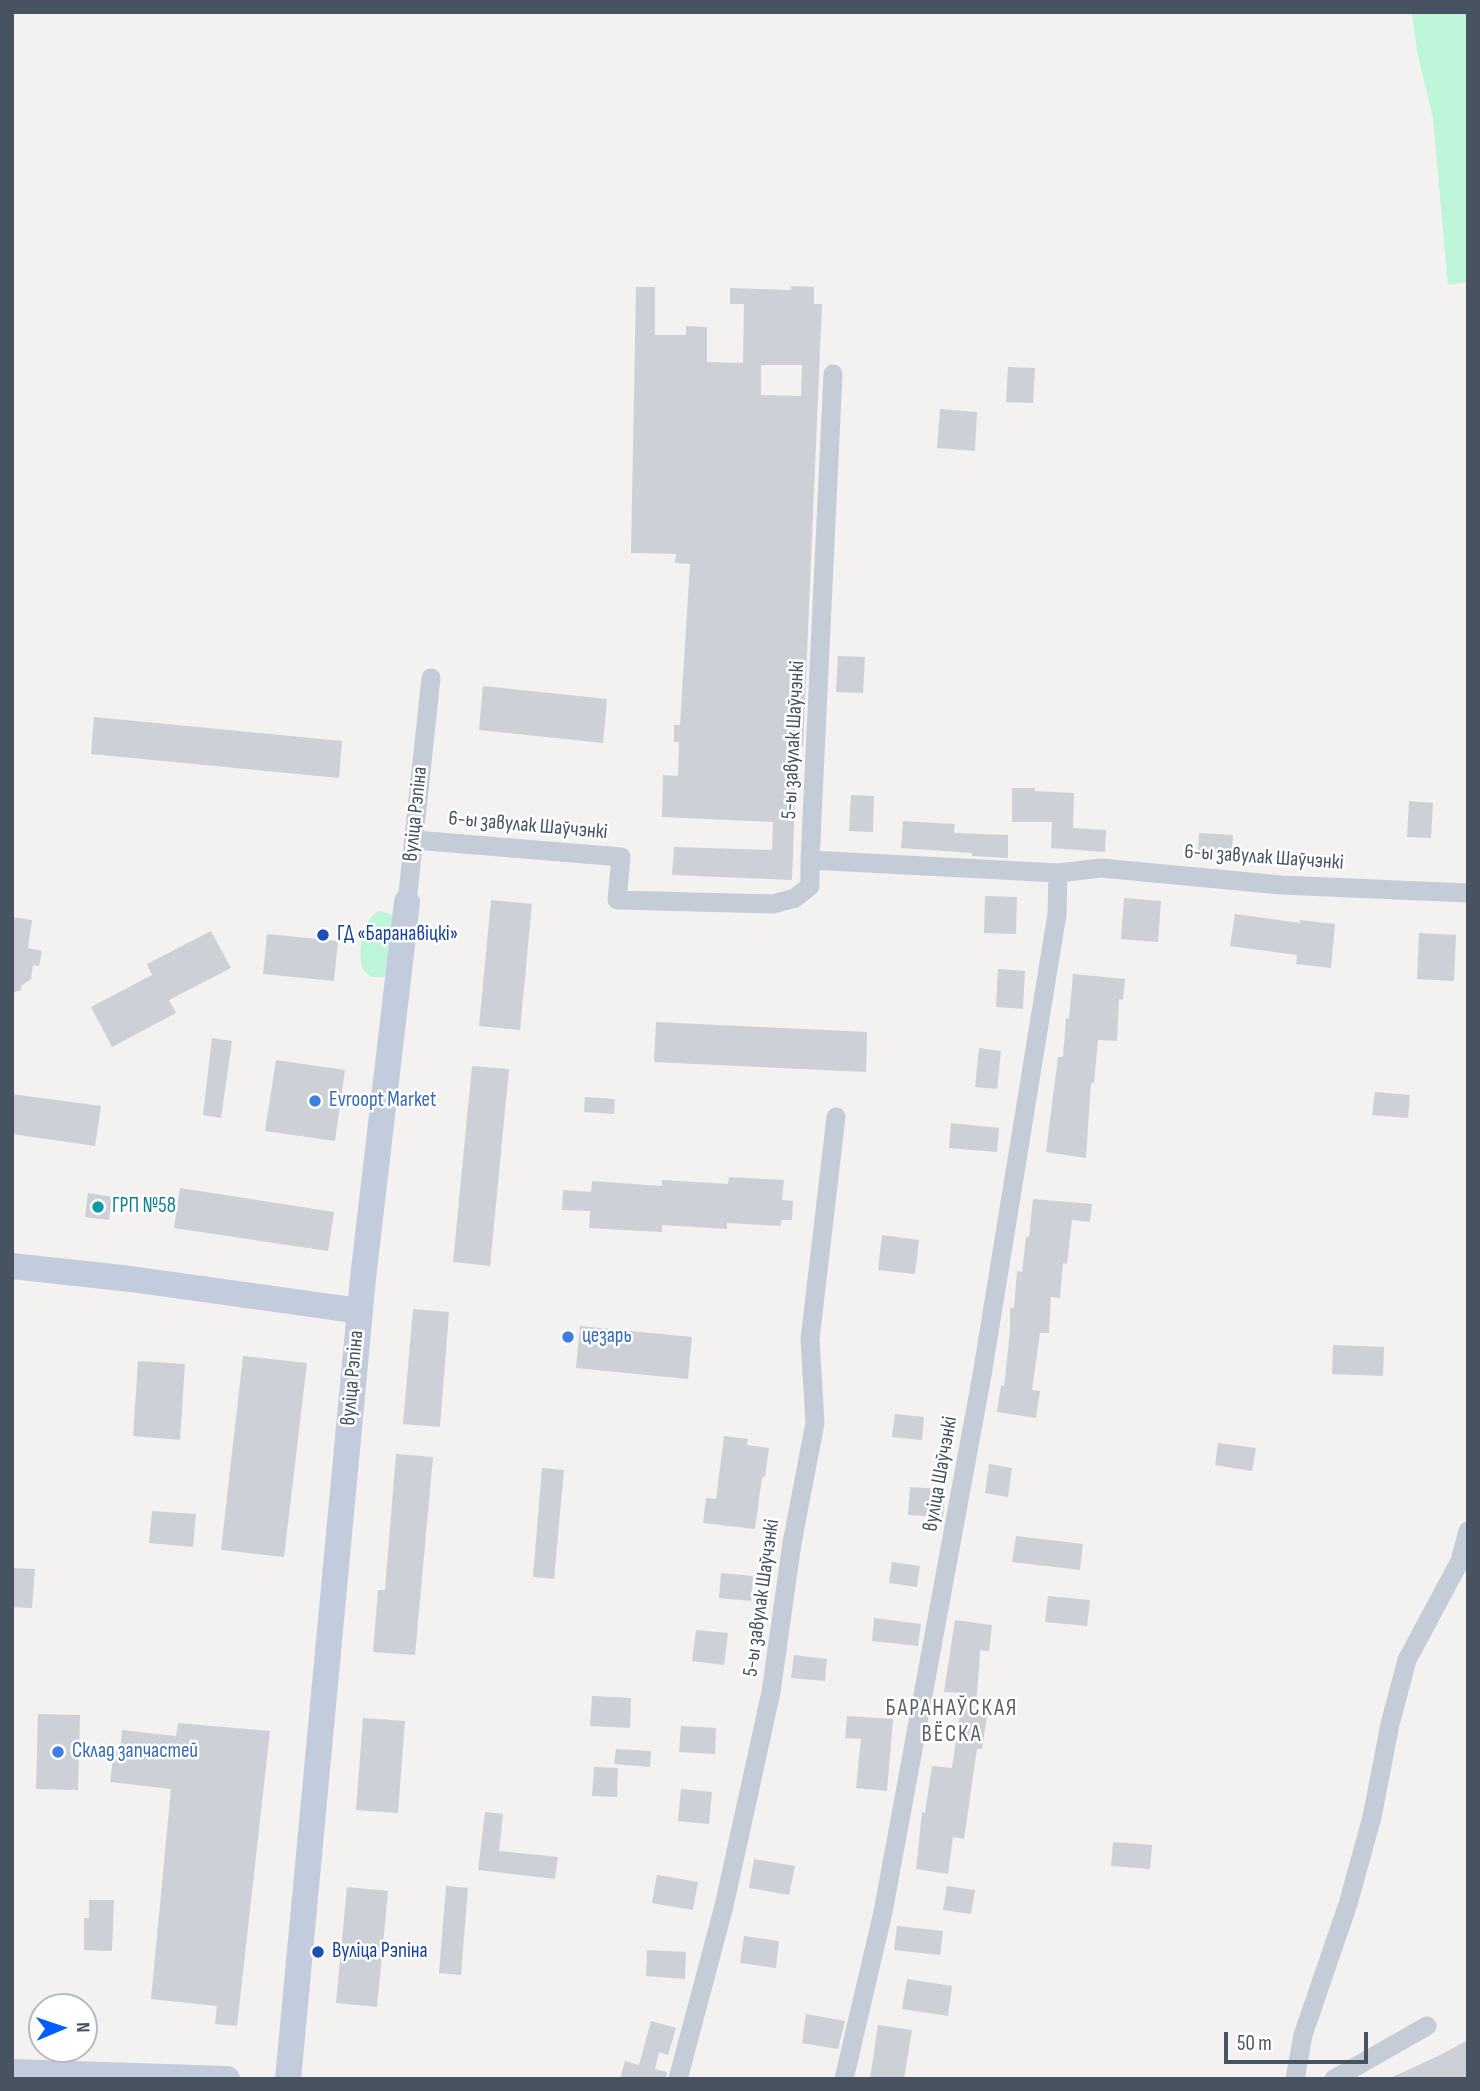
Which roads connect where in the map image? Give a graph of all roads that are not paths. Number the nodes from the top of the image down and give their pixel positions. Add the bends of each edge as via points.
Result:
1 (833, 374) dead end
2 (432, 678) dead end
3 (415, 840) junction
4 (810, 860) junction
5 (1058, 873) junction
6 (1468, 893) edge
7 (407, 902) joint
8 (836, 1117) dead end
9 (12, 1266) edge
10 (360, 1311) junction
11 (1468, 1531) edge
12 (1427, 2026) dead end
13 (12, 2071) edge
14 (226, 2079) edge
15 (288, 2079) edge
16 (678, 2079) edge
17 (844, 2079) edge
18 (1295, 2079) edge
19 (1334, 2079) edge

1 - 4 street, 5-ы завулак Шаўчэнкі
2 - 3 street, вуліца Рэпіна
3 - 4 street, 6-ы завулак Шаўчэнкі via 621,856 617,901 774,904 795,898 810,886
3 - 7 street, вуліца Рэпіна
4 - 5 street
5 - 6 street, 6-ы завулак Шаўчэнкі via 1101,867 1281,885
5 - 17 street, вуліца Шаўчэнкі via 1051,954 982,1375 883,1912
7 - 10 street, вуліца Рэпіна
8 - 16 street, 5-ы завулак Шаўчэнкі via 810,1339 815,1423 768,1705 724,1906
9 - 10 street
10 - 15 street, вуліца Рэпіна
11 - 18 street via 1460,1561 1407,1661 1372,1817 1303,2035
12 - 19 street
13 - 14 street

